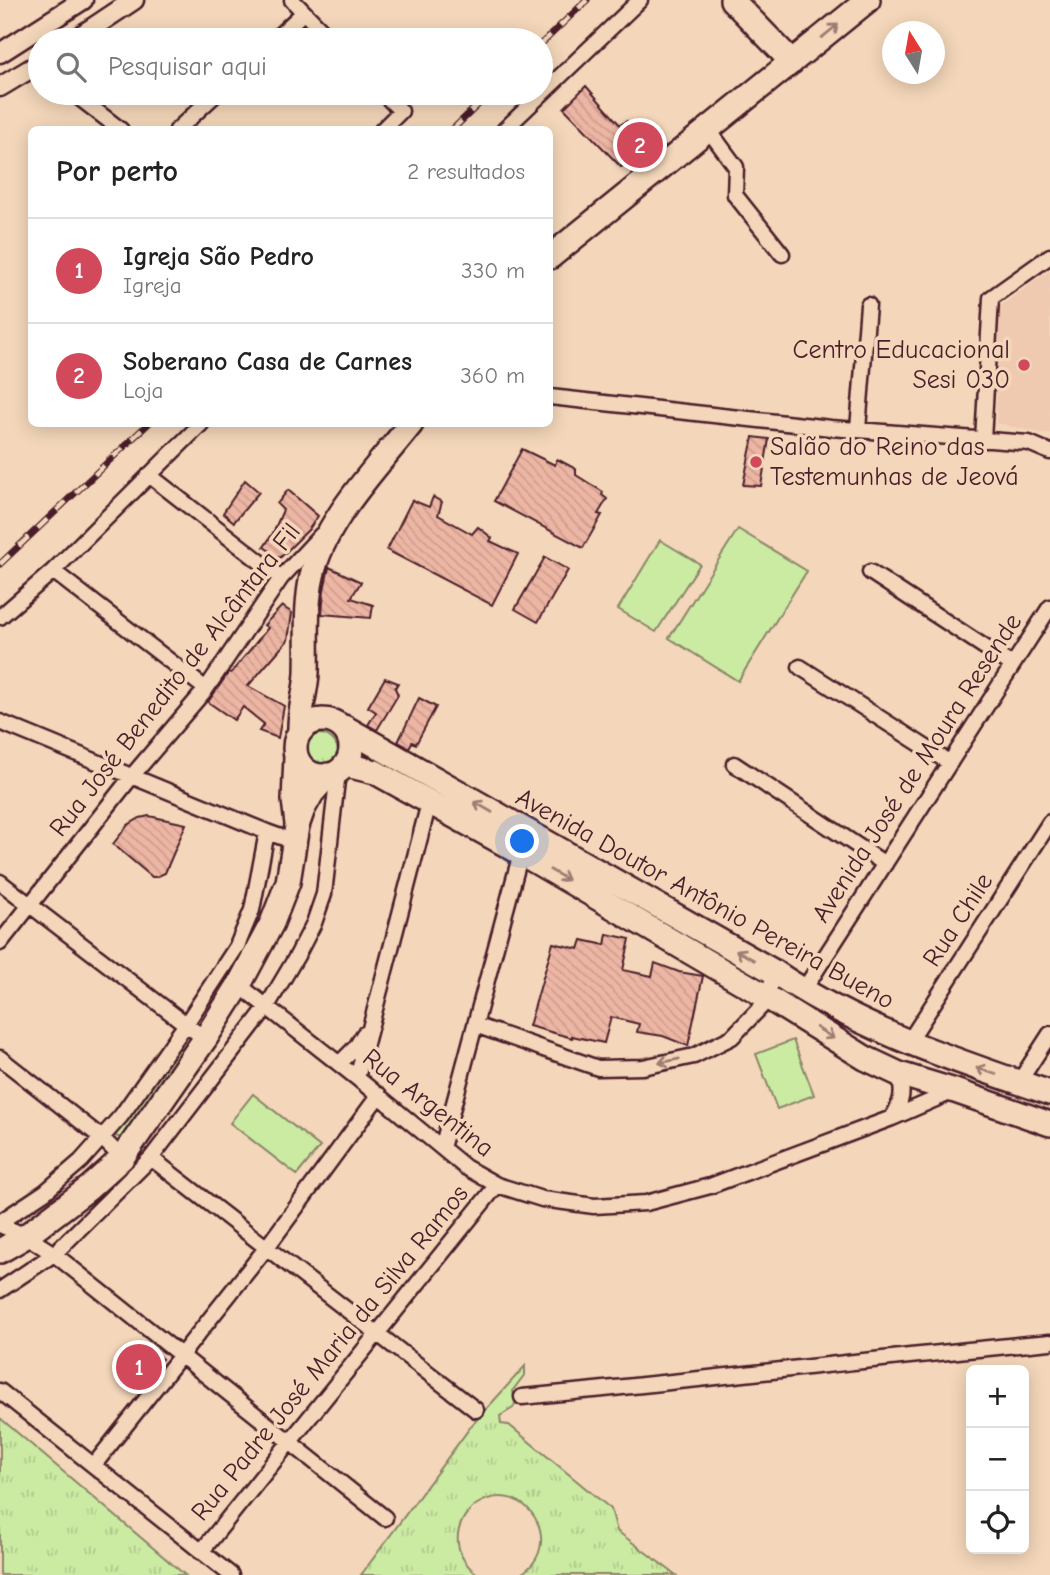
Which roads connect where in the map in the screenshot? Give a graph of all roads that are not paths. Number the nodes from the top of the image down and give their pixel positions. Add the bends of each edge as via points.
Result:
1 (83, 0) edge
2 (134, 0) edge
3 (292, 0) edge
4 (639, 0) edge
5 (732, 0) edge
6 (869, 0) edge
7 (304, 12) junction
8 (39, 28) edge
9 (92, 28) edge
10 (287, 28) edge
11 (319, 28) edge
12 (28, 35) edge
13 (0, 53) edge
14 (792, 62) junction
15 (28, 71) edge
16 (553, 83) edge
17 (0, 87) edge
18 (89, 105) edge
19 (204, 105) edge
20 (395, 105) edge
21 (530, 105) edge
22 (116, 126) edge
23 (181, 126) edge
24 (386, 126) edge
25 (508, 126) edge
26 (708, 129) junction
27 (782, 254) dead end
28 (553, 255) edge
29 (1050, 256) edge
30 (868, 305) dead end
31 (553, 397) edge
32 (198, 427) edge
33 (409, 427) edge
34 (858, 429) junction
35 (983, 440) junction
36 (1050, 452) edge
37 (149, 475) junction
38 (340, 516) junction
39 (53, 571) junction
40 (870, 572) dead end
41 (281, 578) junction
42 (1050, 607) edge
43 (0, 617) edge
44 (1012, 665) junction
45 (800, 667) dead end
46 (306, 677) junction
47 (206, 689) junction
48 (0, 722) edge
49 (335, 723) junction
50 (300, 731) junction
51 (296, 757) junction
52 (950, 763) junction
53 (734, 764) dead end
54 (337, 771) junction
55 (132, 776) junction
56 (429, 803) junction
57 (1050, 822) edge
58 (267, 832) junction
59 (296, 834) junction
60 (521, 853) junction
61 (885, 864) junction
62 (0, 882) edge
63 (29, 904) junction
64 (0, 943) edge
65 (776, 973) junction
66 (239, 985) junction
67 (803, 991) junction
68 (767, 997) junction
69 (266, 1008) junction
70 (186, 1024) junction
71 (475, 1025) junction
72 (369, 1027) junction
73 (1050, 1034) edge
74 (205, 1039) junction
75 (908, 1044) junction
76 (0, 1058) edge
77 (339, 1065) junction
78 (899, 1074) junction
79 (357, 1078) junction
80 (1018, 1082) junction
81 (956, 1091) junction
82 (1050, 1093) edge
83 (379, 1096) junction
84 (892, 1118) junction
85 (1050, 1124) edge
86 (102, 1138) junction
87 (442, 1148) junction
88 (122, 1158) junction
89 (152, 1158) junction
90 (497, 1185) junction
91 (0, 1223) edge
92 (26, 1236) junction
93 (267, 1247) junction
94 (0, 1251) edge
95 (54, 1254) junction
96 (0, 1290) edge
97 (377, 1333) junction
98 (1050, 1342) edge
99 (181, 1355) junction
100 (0, 1391) edge
101 (522, 1397) dead end
102 (476, 1410) dead end
103 (290, 1442) junction
104 (94, 1465) junction
105 (385, 1518) dead end
106 (201, 1552) junction
107 (230, 1575) edge

1 - 8 street
2 - 9 street
3 - 7 street
4 - 16 street
5 - 14 main road
14 -> 6 main road
7 - 10 street
7 - 11 street
12 - 13 street
14 - 26 main road
15 - 17 street
18 - 22 street
19 - 23 street
20 - 24 street via 401,111
21 - 25 street
26 - 27 street via 733,160 735,195
26 - 28 main road
29 - 35 street via 991,298
30 - 34 street
31 - 34 street
32 - 37 street
33 - 38 main road
34 - 35 street
35 - 36 street via 1029,443
37 - 39 street
37 - 41 street
38 - 41 street, Rua José Benedito de Alcântara Fil
38 - 46 main road via 322,546 312,576
39 - 43 street
39 - 47 street
40 - 44 street
41 - 47 street, Rua José Benedito de Alcântara Fil
42 - 44 street, Avenida José de Moura Resende
44 - 52 street, Avenida José de Moura Resende
45 - 52 street
46 - 49 main road via 316,708
46 - 50 main road
47 - 55 street, Rua José Benedito de Alcântara Fil
48 - 55 street
49 - 50 main road via 315,720
49 - 54 main road via 351,739 352,754
65 -> 49 main road, Avenida Doutor Antônio Pereira Bueno
50 - 51 main road
51 - 54 main road via 303,769 317,776
51 - 59 main road
52 - 61 street, Avenida José de Moura Resende
53 - 61 street
54 - 56 main road, Avenida Doutor Antônio Pereira Bueno via 375,772
54 - 59 main road via 313,793
54 - 69 street via 324,894 314,923
55 - 58 street
55 - 63 street, Rua José Benedito de Alcântara Fil
56 - 60 main road, Avenida Doutor Antônio Pereira Bueno
56 - 72 street
57 - 75 street, Rua Chile
58 - 59 street
58 - 70 street via 252,910 237,946
59 - 66 main road via 288,882
60 -> 68 main road, Avenida Doutor Antônio Pereira Bueno
60 - 71 street
61 - 67 street, Avenida José de Moura Resende
62 - 63 street
63 - 64 street, Rua José Benedito de Alcântara Fil
63 - 70 street
65 - 67 main road, Avenida Doutor Antônio Pereira Bueno
65 - 68 street
66 - 69 street, Rua Argentina
66 - 74 main road
67 - 75 main road, Avenida Doutor Antônio Pereira Bueno
68 -> 71 street via 732,1037 694,1056 643,1067 598,1068
68 -> 78 main road, Avenida Doutor Antônio Pereira Bueno
69 - 77 street, Rua Argentina
69 - 89 street
70 - 74 street
70 - 86 street
71 - 87 street
72 - 77 street
72 - 79 street
73 - 80 street
74 - 88 main road
80 -> 75 main road, Avenida Doutor Antônio Pereira Bueno
76 - 86 street
77 - 79 street, Rua Argentina
78 - 81 main road, Avenida Doutor Antônio Pereira Bueno
78 - 84 street via 901,1103
79 - 83 street, Rua Argentina
80 - 82 main road, Avenida Doutor Antônio Pereira Bueno
81 - 84 street, Rua Argentina
81 - 85 main road, Avenida Doutor Antônio Pereira Bueno
83 - 87 street, Rua Argentina
83 - 93 street
84 - 90 street, Rua Argentina via 709,1186 646,1203 594,1206 542,1199
86 - 88 street
86 - 91 street via 45,1192
87 - 90 street, Rua Argentina
88 - 92 main road
89 - 93 street
89 - 95 street
90 - 97 street, Rua Padre José Maria da Silva Ramos
91 - 92 street
92 - 94 main road
92 - 95 street
93 - 97 street
93 - 99 street
95 - 96 street
95 - 99 street
97 - 102 street
97 - 103 street, Rua Padre José Maria da Silva Ramos
98 - 101 street
99 - 103 street
99 - 104 street
100 - 104 street
103 - 105 street
103 - 106 street, Rua Padre José Maria da Silva Ramos
104 - 106 street
106 - 107 street

